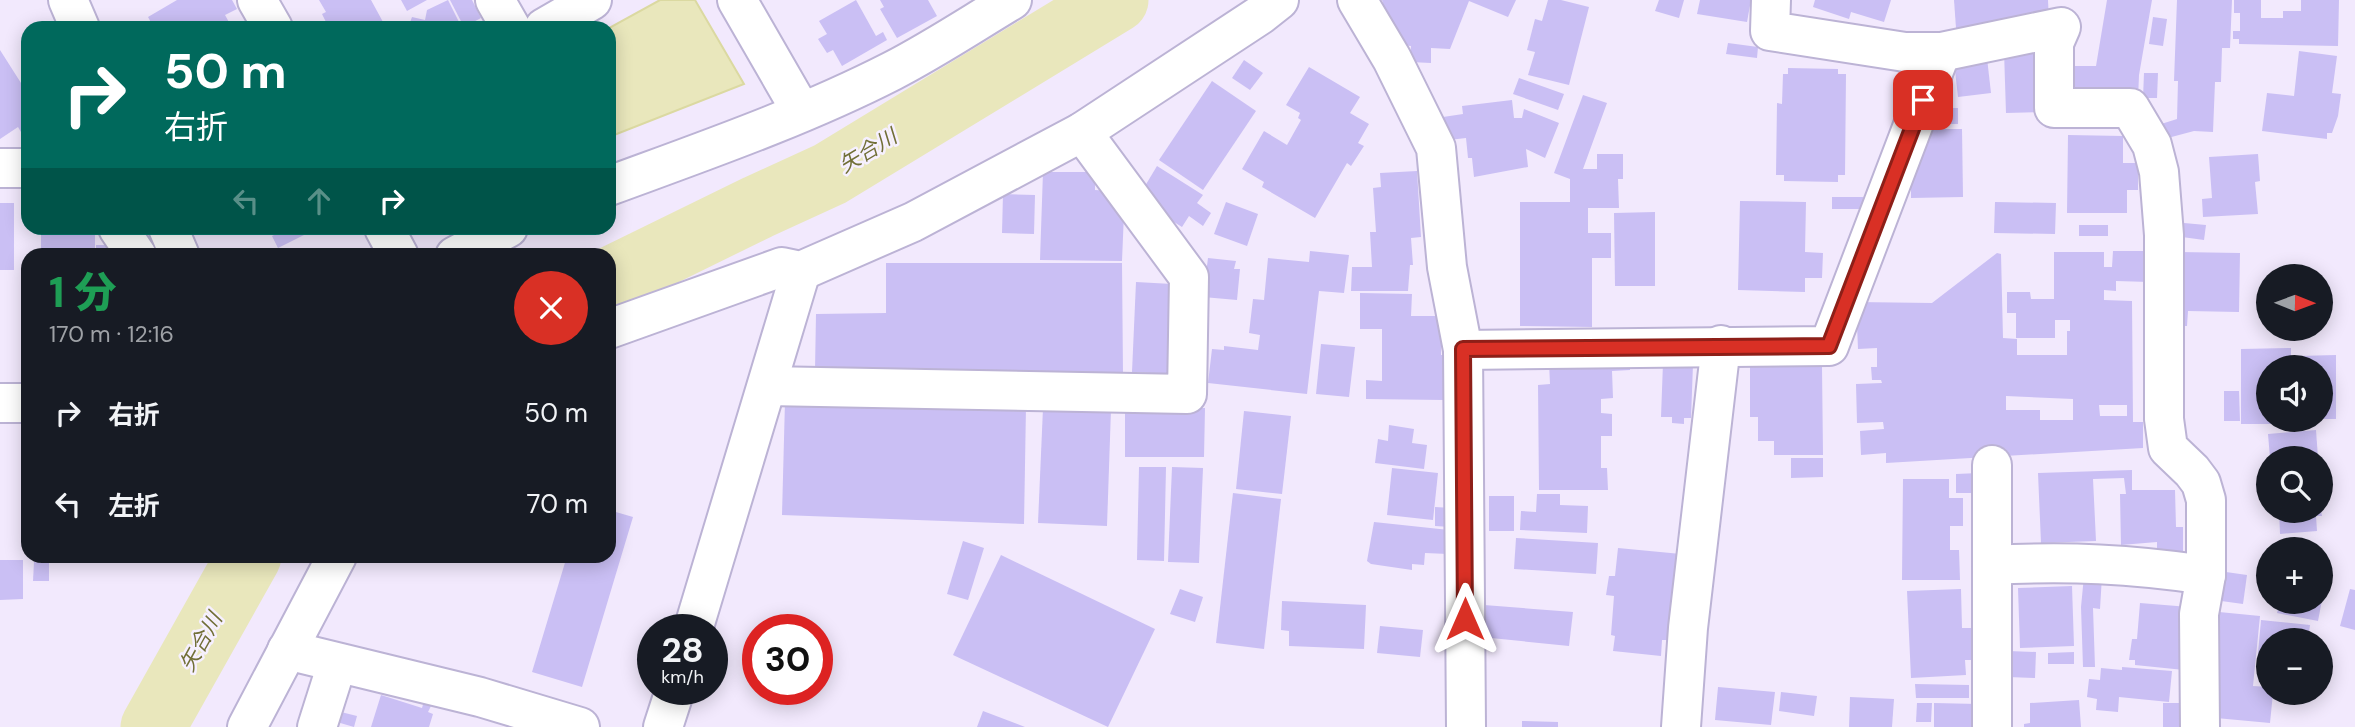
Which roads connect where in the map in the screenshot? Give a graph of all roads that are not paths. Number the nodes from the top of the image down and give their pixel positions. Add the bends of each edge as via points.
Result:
1 (68, 0) edge
2 (257, 0) edge
3 (495, 0) edge
4 (592, 0) edge
5 (1012, 0) edge
6 (1279, 0) edge
7 (1357, 0) edge
8 (1771, 0) edge
9 (747, 4) edge
10 (2069, 13) edge
11 (77, 21) edge
12 (269, 21) edge
13 (507, 21) edge
14 (556, 21) edge
15 (1941, 52) junction
16 (801, 111) junction
17 (1082, 132) junction
18 (0, 168) edge
19 (21, 168) edge
20 (616, 183) edge
21 (495, 235) edge
22 (470, 248) edge
23 (801, 271) junction
24 (616, 326) edge
25 (1721, 345) junction
26 (1463, 349) junction
27 (767, 386) junction
28 (0, 402) edge
29 (21, 403) edge
30 (1992, 465) dead end
31 (333, 563) edge
32 (1992, 565) junction
33 (2206, 575) junction
34 (698, 614) edge
35 (287, 650) junction
36 (337, 664) junction
37 (670, 705) edge
38 (247, 727) edge
39 (317, 727) edge
40 (580, 727) edge
41 (663, 727) edge
42 (1466, 727) edge
43 (1681, 727) edge
44 (1992, 727) edge
45 (2200, 727) edge

1 - 11 street
2 - 12 street
3 - 13 street
4 - 14 street
5 - 16 street via 892,71
6 - 17 street
7 - 26 street via 1436,148 1447,267
8 - 15 street via 1770,31 1905,52
9 - 16 street
10 - 15 street
10 - 33 street via 2054,43 2054,108 2130,108 2152,145 2160,172 2164,419 2168,448 2201,483 2206,500
15 - 25 street via 1829,346
16 - 20 street
17 - 23 street via 913,222
17 - 27 street via 1189,277 1187,394
18 - 19 street
21 - 22 street
23 - 24 street via 782,267
23 - 27 street
25 - 26 street
25 - 43 street
26 - 42 street
27 - 34 street
28 - 29 street
30 - 32 street
31 - 35 street
32 - 33 street via 2096,562
32 - 44 street
33 - 45 street via 2199,614
35 - 36 street
35 - 38 street
36 - 39 street
36 - 40 street via 480,697
37 - 41 street

